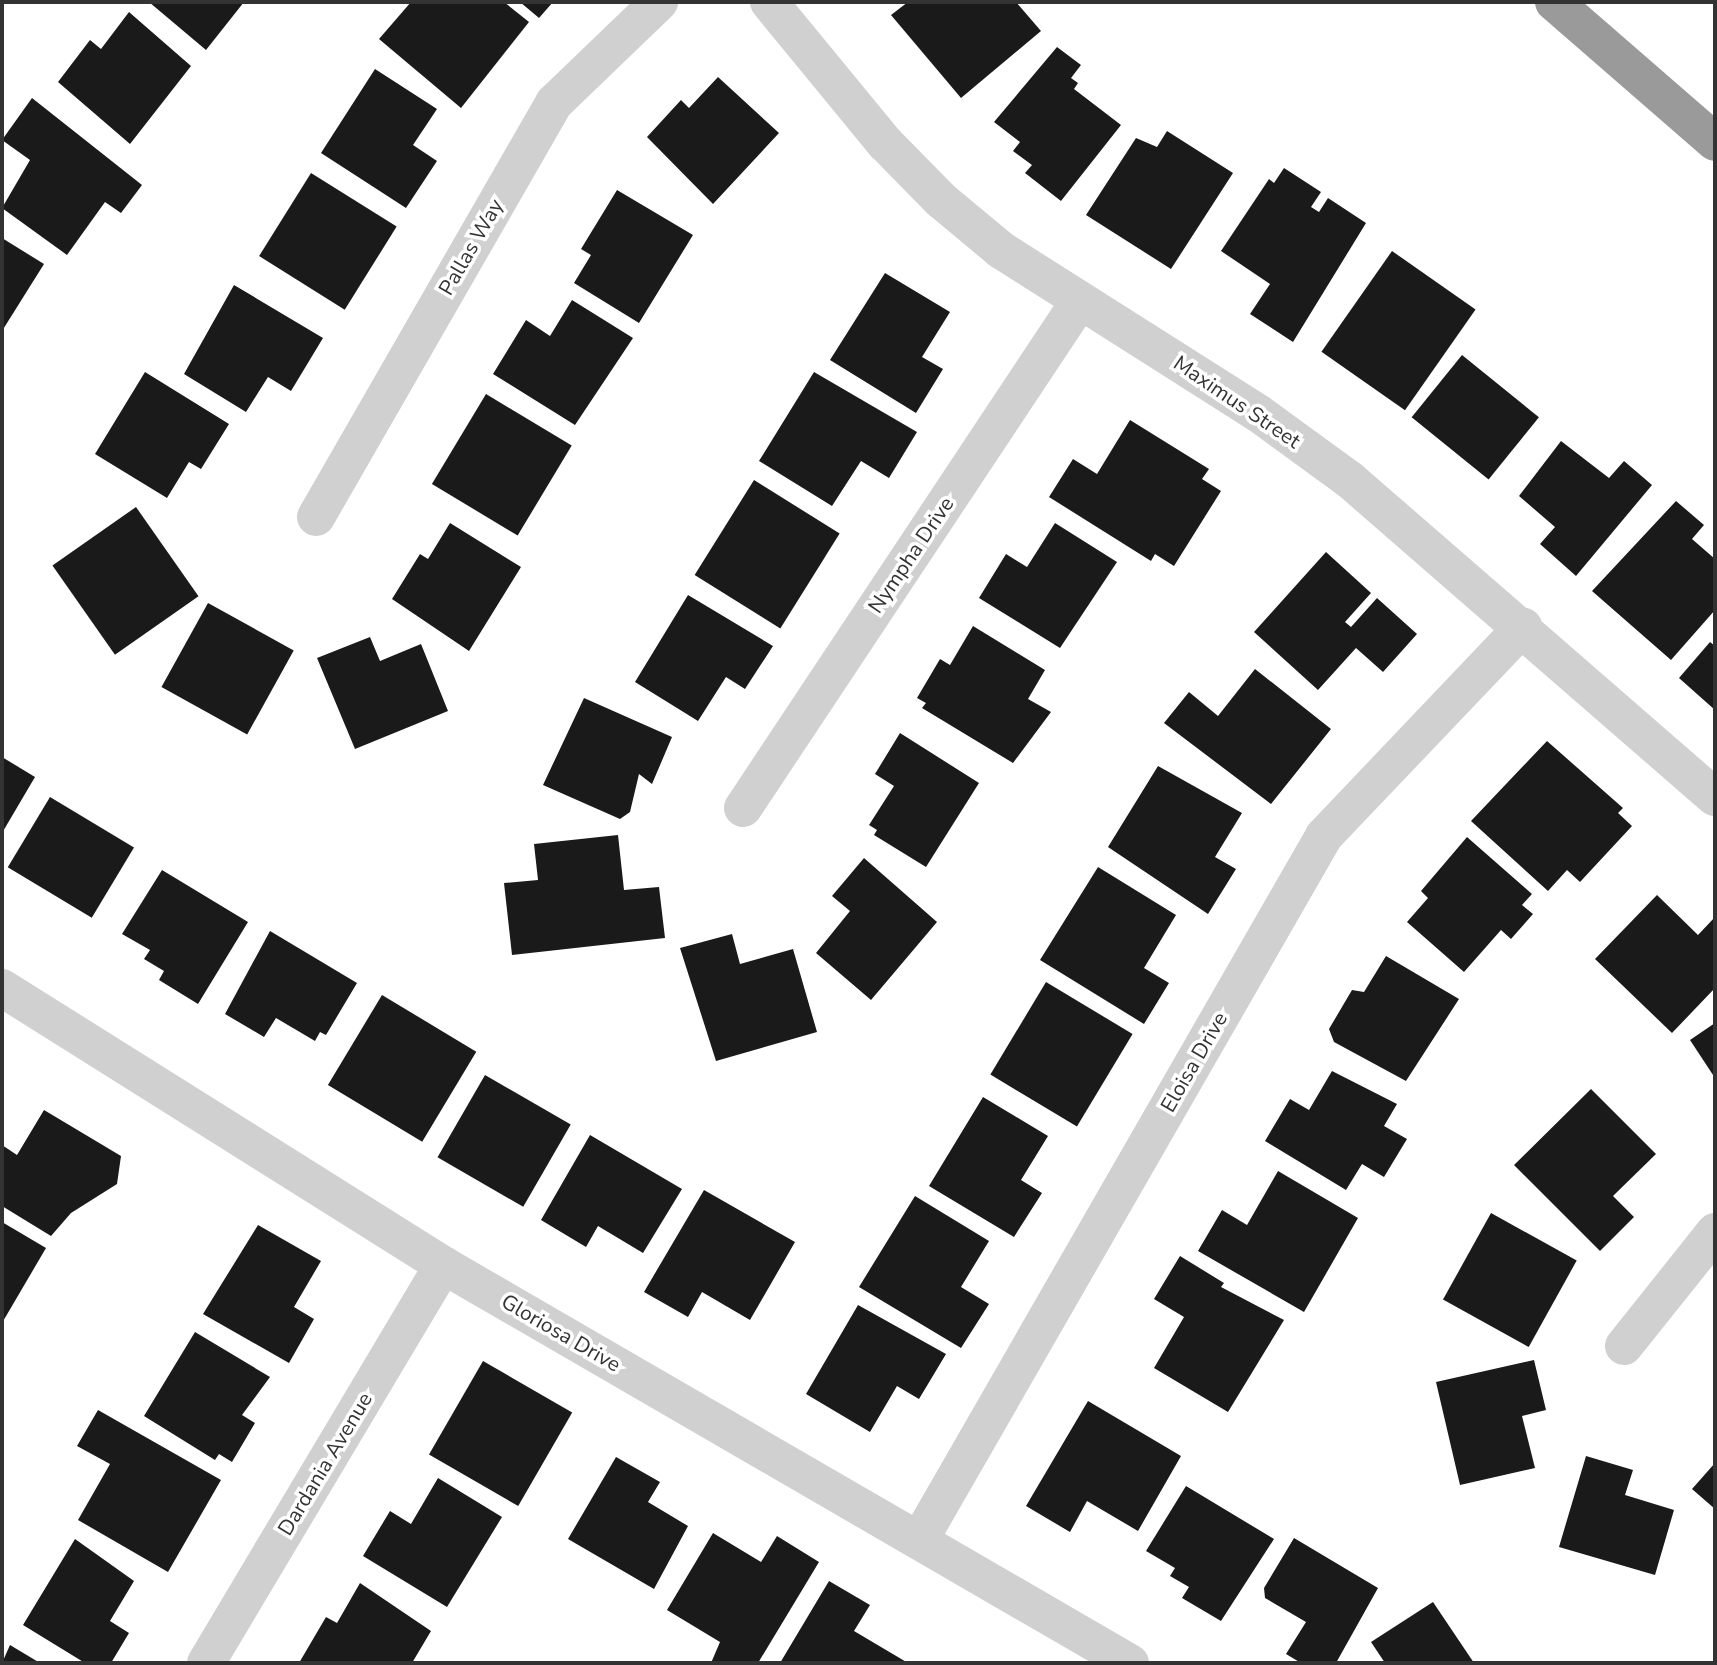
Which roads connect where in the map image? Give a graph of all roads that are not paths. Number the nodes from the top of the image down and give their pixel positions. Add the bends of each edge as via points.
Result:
1 (659, 2) edge
2 (769, 2) edge
3 (1554, 2) edge
4 (1715, 142) edge
5 (1079, 302) junction
6 (316, 517) dead end
7 (1523, 627) junction
8 (1715, 797) edge
9 (743, 807) dead end
10 (2, 988) edge
11 (1715, 1233) edge
12 (443, 1265) junction
13 (1624, 1346) dead end
14 (920, 1539) junction
15 (206, 1663) edge
16 (1130, 1663) edge

1 - 6 street, Pallas Way via 554,103
2 - 5 street, Maximus Street via 885,143 941,200
3 - 4 highway
5 - 7 street, Maximus Street via 1258,413 1350,480
5 - 9 street, Nympha Drive
7 - 8 street, Maximus Street
7 - 14 street, Eloisa Drive via 1324,836
10 - 12 street, Gloriosa Drive
11 - 13 street
12 - 14 street, Gloriosa Drive
12 - 15 street, Dardania Avenue
14 - 16 street, Gloriosa Drive

